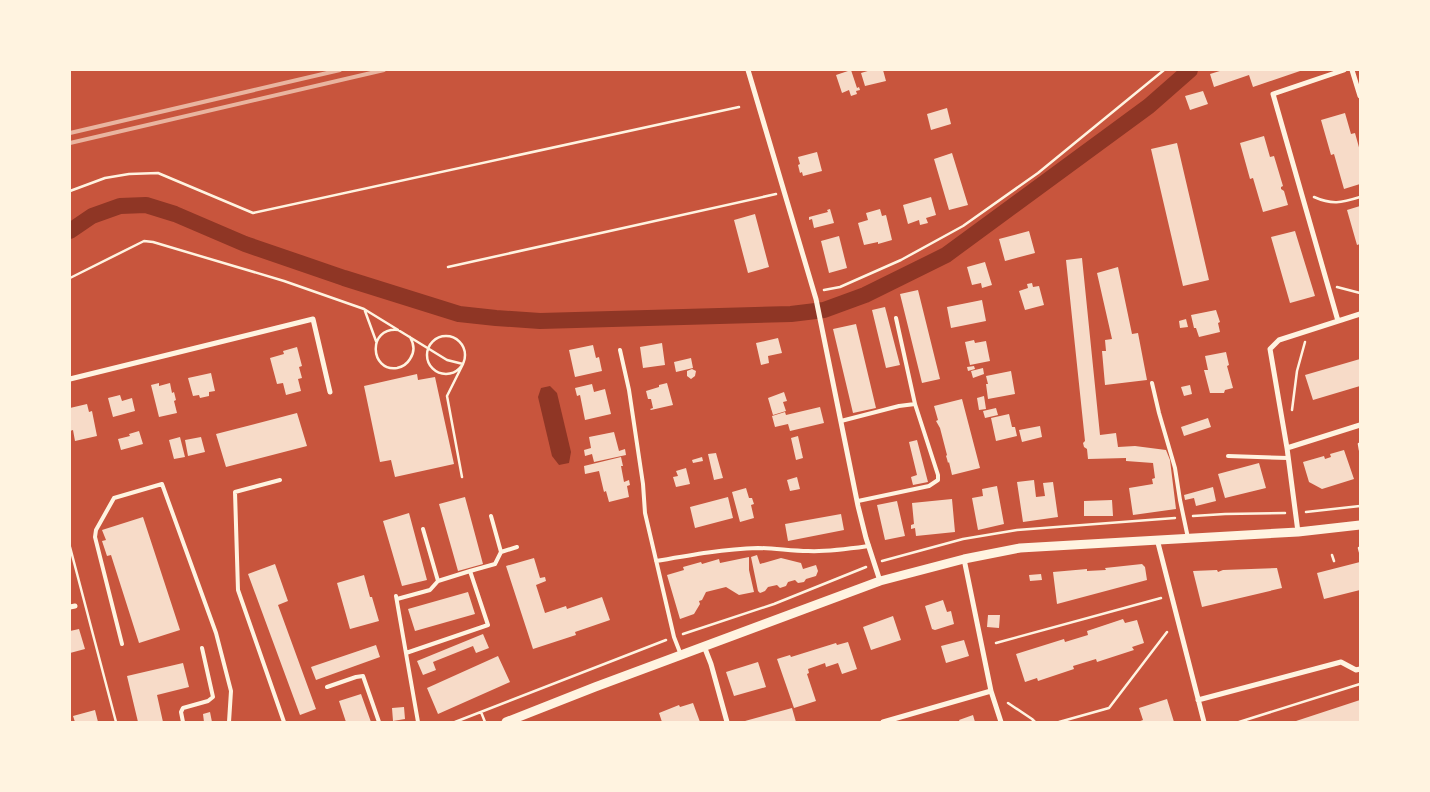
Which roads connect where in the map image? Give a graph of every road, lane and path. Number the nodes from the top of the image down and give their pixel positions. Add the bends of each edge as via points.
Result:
1 (748, 70) edge
2 (1164, 70) edge
3 (1344, 70) edge
4 (1352, 70) edge
5 (1360, 96) edge
6 (739, 107) dead end
7 (70, 191) edge
8 (1301, 191) junction
9 (784, 193) junction
10 (1360, 197) edge
11 (448, 268) dead end
12 (70, 278) edge
13 (1327, 284) junction
14 (814, 292) junction
15 (1360, 293) edge
16 (364, 309) junction
17 (1360, 314) edge
18 (896, 318) dead end
19 (1338, 321) junction
20 (402, 331) junction
21 (1308, 331) junction
22 (408, 335) junction
23 (376, 342) junction
24 (428, 348) junction
25 (620, 350) dead end
26 (463, 364) junction
27 (1297, 371) dead end
28 (70, 379) edge
29 (1152, 383) dead end
30 (330, 392) dead end
31 (915, 404) junction
32 (841, 420) junction
33 (1360, 425) edge
34 (1359, 444) dead end
35 (1287, 448) junction
36 (1360, 450) edge
37 (1228, 456) dead end
38 (1288, 458) junction
39 (462, 477) dead end
40 (280, 480) dead end
41 (858, 501) junction
42 (1360, 506) edge
43 (1296, 513) junction
44 (491, 516) dead end
45 (1184, 517) junction
46 (1360, 525) edge
47 (423, 528) dead end
48 (1298, 532) junction
49 (1188, 538) junction
50 (1156, 539) junction
51 (869, 546) junction
52 (70, 547) edge
53 (516, 547) dead end
54 (500, 552) junction
55 (1332, 555) dead end
56 (964, 559) junction
57 (883, 560) dead end
58 (656, 561) junction
59 (1334, 561) dead end
60 (861, 569) dead end
61 (470, 571) junction
62 (438, 580) junction
63 (880, 581) junction
64 (1170, 596) junction
65 (1167, 632) dead end
66 (674, 637) junction
67 (122, 644) dead end
68 (996, 644) dead end
69 (704, 646) junction
70 (202, 648) dead end
71 (406, 653) junction
72 (680, 655) junction
73 (1360, 669) edge
74 (1360, 684) edge
75 (326, 687) dead end
76 (990, 691) junction
77 (1198, 700) junction
78 (1008, 703) dead end
79 (481, 712) junction
80 (116, 722) edge
81 (183, 722) edge
82 (229, 722) edge
83 (284, 722) edge
84 (379, 722) edge
85 (418, 722) edge
86 (456, 722) edge
87 (485, 722) edge
88 (506, 722) edge
89 (727, 722) edge
90 (883, 722) edge
91 (1001, 722) edge
92 (1035, 722) edge
93 (1059, 722) edge
94 (1204, 722) edge
95 (1239, 722) edge

1 - 9 street
2 - 14 path via 1038,173 963,226 901,260 840,287
3 - 8 street via 1273,94
4 - 5 street
6 - 7 path via 254,213 158,174 105,178
8 - 10 path via 1327,203
8 - 13 street
9 - 11 path
9 - 14 street
12 - 16 path via 144,241 284,281
13 - 15 path
13 - 19 street
14 - 32 street
16 - 20 path
16 - 23 path
17 - 19 street
18 - 31 lane
19 - 21 street
20 - 22 path
20 - 23 path via 384,332
21 - 27 path
21 - 35 street via 1279,340 1270,349
22 - 23 path via 413,346 411,358 395,368 379,360
22 - 24 path
24 - 26 path via 447,360
24 - 26 path via 428,361 436,371 448,374
24 - 26 path via 436,339 454,338 463,346
25 - 58 lane via 629,390 645,513
26 - 39 path via 447,396
28 - 30 street via 313,319
29 - 45 lane via 1175,468
31 - 32 lane
31 - 41 lane via 938,480 929,486
32 - 41 street
33 - 35 street
34 - 36 path
35 - 38 street
37 - 38 lane
38 - 43 street
40 - 83 lane via 236,492 238,590
41 - 51 street
42 - 43 path
43 - 45 path
43 - 48 street
44 - 54 lane
45 - 49 lane
45 - 57 path via 1017,530 963,539
46 - 48 street
47 - 62 lane
48 - 49 street
49 - 50 street
50 - 56 street via 1020,548
50 - 64 street
51 - 58 lane via 840,551 758,548
51 - 63 street
52 - 80 path
53 - 54 lane
54 - 61 lane via 495,564
55 - 59 path
56 - 63 street
56 - 76 street
58 - 66 lane
60 - 66 path via 774,604
61 - 62 lane
61 - 71 lane via 488,625
62 - 71 lane via 430,590 396,598
63 - 69 street
64 - 68 path
64 - 77 street
65 - 93 path via 1109,708
66 - 72 lane
66 - 79 path
67 - 82 lane via 95,537 96,530 114,498 162,484 216,633 231,691
69 - 72 street
69 - 89 street
70 - 81 lane via 213,697 183,708
71 - 85 lane
72 - 88 street
73 - 77 street via 1342,662
74 - 95 path
75 - 84 lane via 363,676
76 - 90 street
76 - 91 street
77 - 94 street
78 - 92 path
79 - 86 path
79 - 87 path

